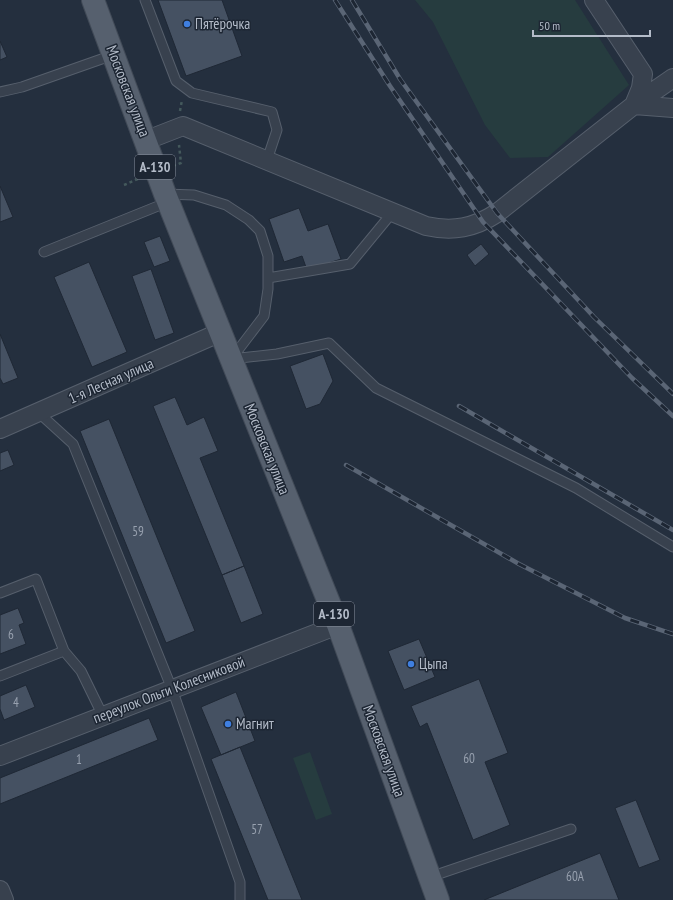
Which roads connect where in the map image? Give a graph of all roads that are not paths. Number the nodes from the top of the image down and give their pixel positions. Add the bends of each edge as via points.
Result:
1 (93, 0) edge
2 (145, 0) edge
3 (594, 0) edge
4 (114, 54) junction
5 (673, 78) edge
6 (0, 92) edge
7 (634, 105) junction
8 (673, 108) edge
9 (147, 140) junction
10 (267, 160) junction
11 (167, 198) junction
12 (392, 213) junction
13 (44, 252) dead end
14 (268, 278) junction
15 (221, 332) junction
16 (231, 359) junction
17 (39, 413) junction
18 (0, 429) edge
19 (673, 547) edge
20 (0, 593) edge
21 (338, 625) junction
22 (64, 651) junction
23 (0, 676) edge
24 (172, 690) junction
25 (103, 716) junction
26 (0, 756) edge
27 (571, 829) dead end
28 (430, 877) junction
29 (0, 890) edge
30 (4, 900) edge
31 (240, 900) edge
32 (438, 900) edge

1 - 4 main road, Московская улица / А-130
2 - 10 lane via 176,81 192,93 272,112 277,130
3 - 7 street via 643,74
4 - 6 lane via 22,87
4 - 9 main road, Московская улица / А-130
5 - 7 street
7 - 8 street
7 - 12 street via 520,196 483,222 463,229 443,230
9 - 10 street via 183,126
9 - 11 main road, Московская улица / А-130
10 - 12 street
11 - 13 lane
11 - 14 lane via 194,195 226,205 249,220 260,231 268,256
11 - 15 main road, Московская улица / А-130
12 - 14 lane via 350,264
14 - 16 lane via 264,316
15 - 16 main road, Московская улица / А-130
15 - 17 street, 1-я Лесная улица
16 - 19 lane via 277,354 329,343 376,388 576,488
16 - 21 main road, Московская улица / А-130
17 - 18 street, 1-я Лесная улица
17 - 24 lane via 74,444
20 - 22 lane via 36,579
21 - 24 street, переулок Ольги Колесниковой
21 - 28 main road, Московская улица / А-130
22 - 23 lane
22 - 25 lane via 81,671
24 - 25 street, переулок Ольги Колесниковой
24 - 31 lane via 240,882
25 - 26 street, переулок Ольги Колесниковой
27 - 28 lane
28 - 32 main road, Московская улица / А-130
29 - 30 street

